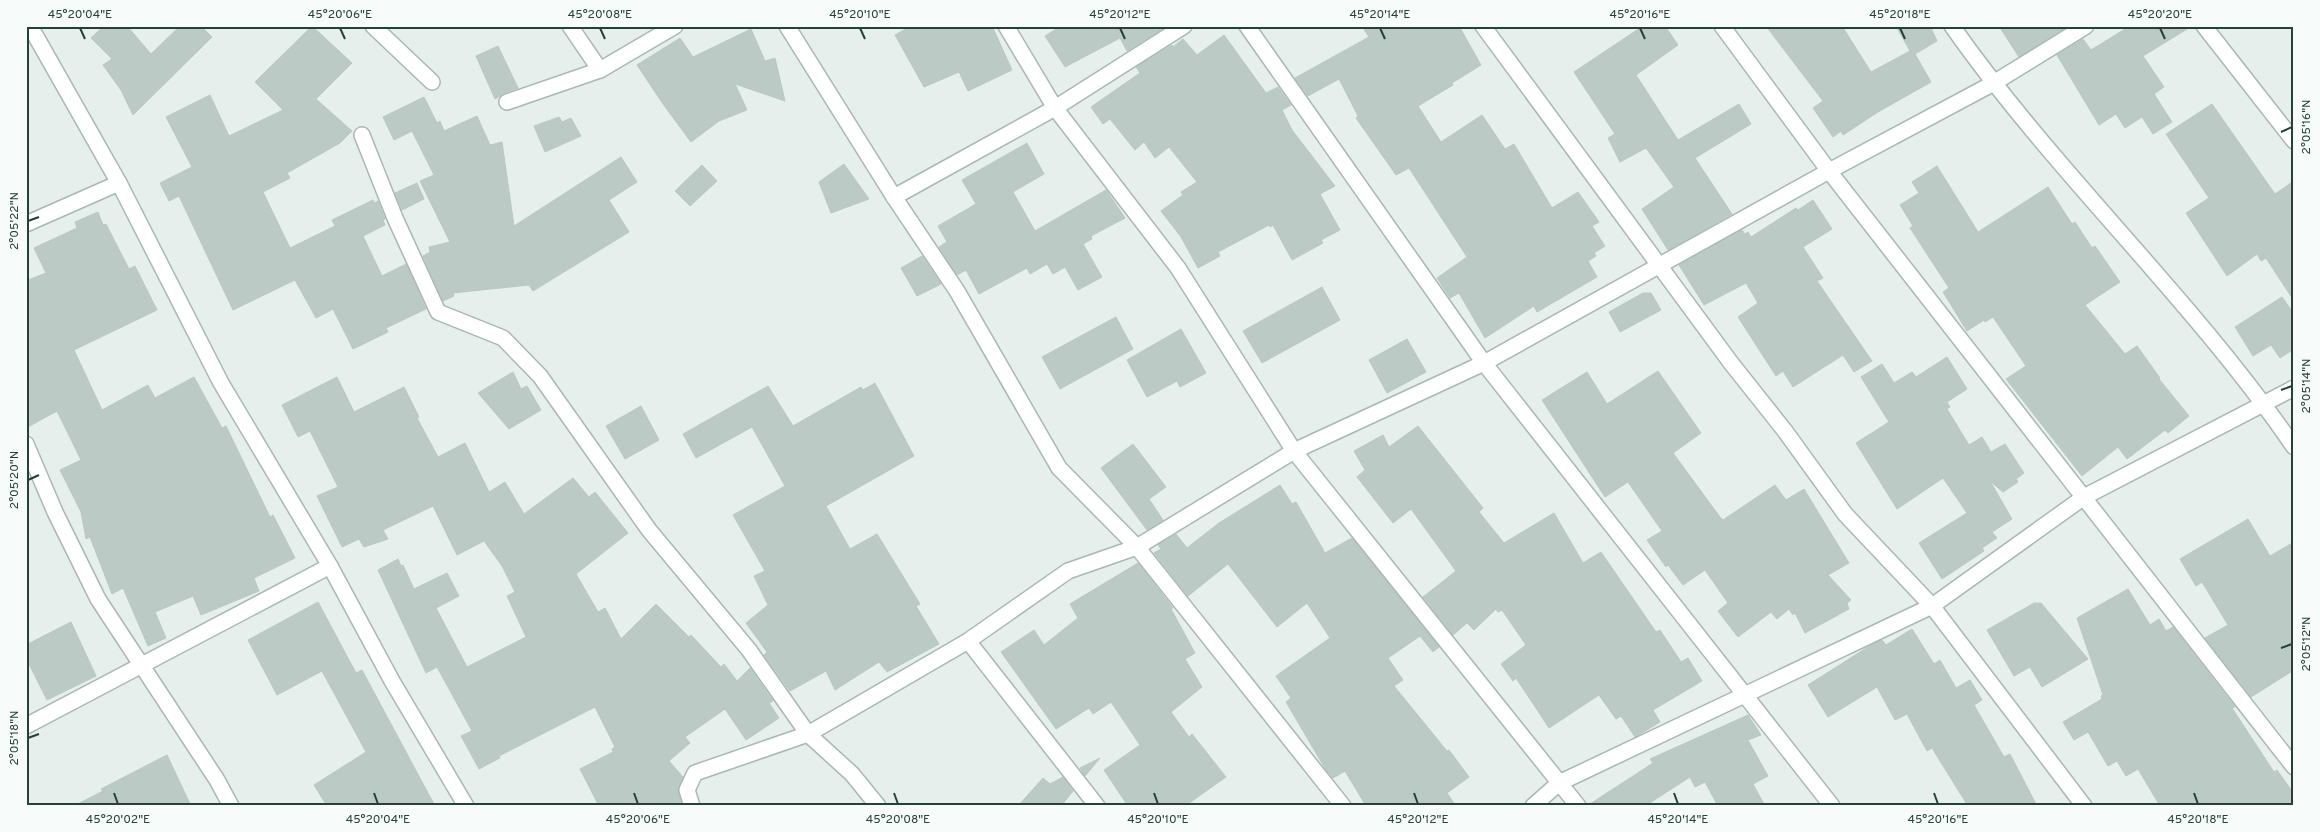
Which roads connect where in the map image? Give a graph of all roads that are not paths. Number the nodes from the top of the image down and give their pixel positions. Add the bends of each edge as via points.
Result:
1 (30, 26) edge
2 (372, 26) edge
3 (570, 26) edge
4 (675, 26) edge
5 (786, 26) edge
6 (1006, 26) edge
7 (1184, 26) edge
8 (1247, 26) edge
9 (1482, 26) edge
10 (1722, 26) edge
11 (1952, 26) edge
12 (2086, 26) edge
13 (2204, 26) edge
14 (600, 70) junction
15 (432, 82) dead end
16 (1992, 84) junction
17 (507, 102) dead end
18 (1055, 108) junction
19 (362, 135) dead end
20 (2294, 141) edge
21 (1829, 170) junction
22 (119, 183) junction
23 (894, 197) junction
24 (26, 224) edge
25 (1660, 265) junction
26 (1484, 363) junction
27 (2294, 388) edge
28 (2264, 403) junction
29 (26, 444) edge
30 (2294, 447) edge
31 (1294, 451) junction
32 (2084, 497) junction
33 (1137, 547) junction
34 (330, 566) junction
35 (1932, 606) junction
36 (968, 641) junction
37 (143, 666) junction
38 (1746, 695) junction
39 (26, 726) edge
40 (808, 734) junction
41 (2294, 767) edge
42 (1559, 783) junction
43 (231, 806) edge
44 (466, 806) edge
45 (692, 806) edge
46 (878, 806) edge
47 (1097, 806) edge
48 (1343, 806) edge
49 (1533, 806) edge
50 (1578, 806) edge
51 (1832, 806) edge
52 (2084, 806) edge

1 - 22 street
2 - 15 street
3 - 14 street
4 - 14 street
5 - 23 street
6 - 18 street
7 - 18 street
8 - 26 street
9 - 25 street
10 - 21 street
11 - 16 street
12 - 16 street
13 - 20 street
14 - 17 street
16 - 21 street
16 - 28 street via 2144,258
18 - 23 street
18 - 31 street via 1178,268
19 - 40 street via 438,312 503,338 540,376 649,530 749,650
21 - 25 street
21 - 32 street
22 - 24 street
22 - 34 street via 221,383
23 - 33 street via 957,291 1059,468
25 - 26 street
25 - 35 street via 1845,514
26 - 31 street
26 - 38 street
27 - 28 street
28 - 30 street
28 - 32 street
29 - 37 street via 98,599
31 - 33 street
31 - 42 street
32 - 35 street
32 - 41 street
33 - 36 street via 1068,571
33 - 48 street
34 - 37 street
34 - 44 street
35 - 38 street
35 - 52 street
36 - 40 street
36 - 47 street
37 - 39 street
37 - 43 street
38 - 42 street
38 - 51 street
40 - 45 street via 695,773 687,790
40 - 46 street via 852,774
42 - 49 street
42 - 50 street

